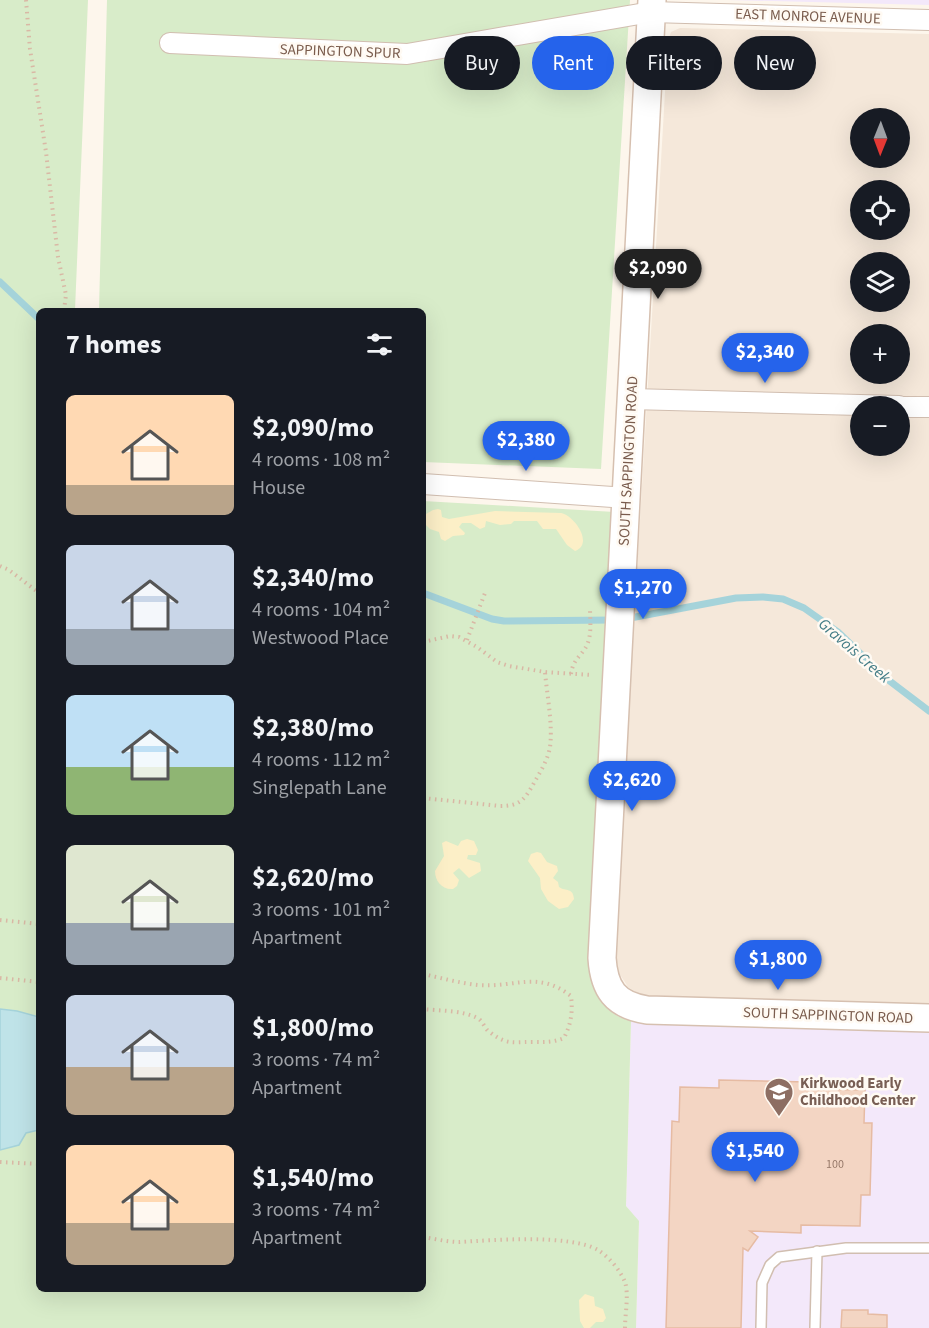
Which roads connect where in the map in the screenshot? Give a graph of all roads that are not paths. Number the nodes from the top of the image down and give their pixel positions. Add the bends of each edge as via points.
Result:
1 (651, 6) edge
2 (929, 20) edge
3 (170, 43) dead end
4 (631, 399) junction
5 (850, 405) edge
6 (910, 406) edge
7 (929, 407) edge
8 (426, 484) edge
9 (627, 498) junction
10 (929, 1018) edge
11 (929, 1248) edge
12 (817, 1251) junction
13 (761, 1328) edge
14 (815, 1328) edge

1 - 2 street, EAST MONROE AVENUE
1 - 3 street, SAPPINGTON SPUR via 407,54
1 - 4 street, SOUTH SAPPINGTON ROAD
4 - 5 street
4 - 9 street, SOUTH SAPPINGTON ROAD
6 - 7 street
8 - 9 street
9 - 10 street, SOUTH SAPPINGTON ROAD via 602,958 609,989 635,1008 647,1010
11 - 12 lane
12 - 13 lane via 779,1257 770,1265 762,1283
12 - 14 lane

